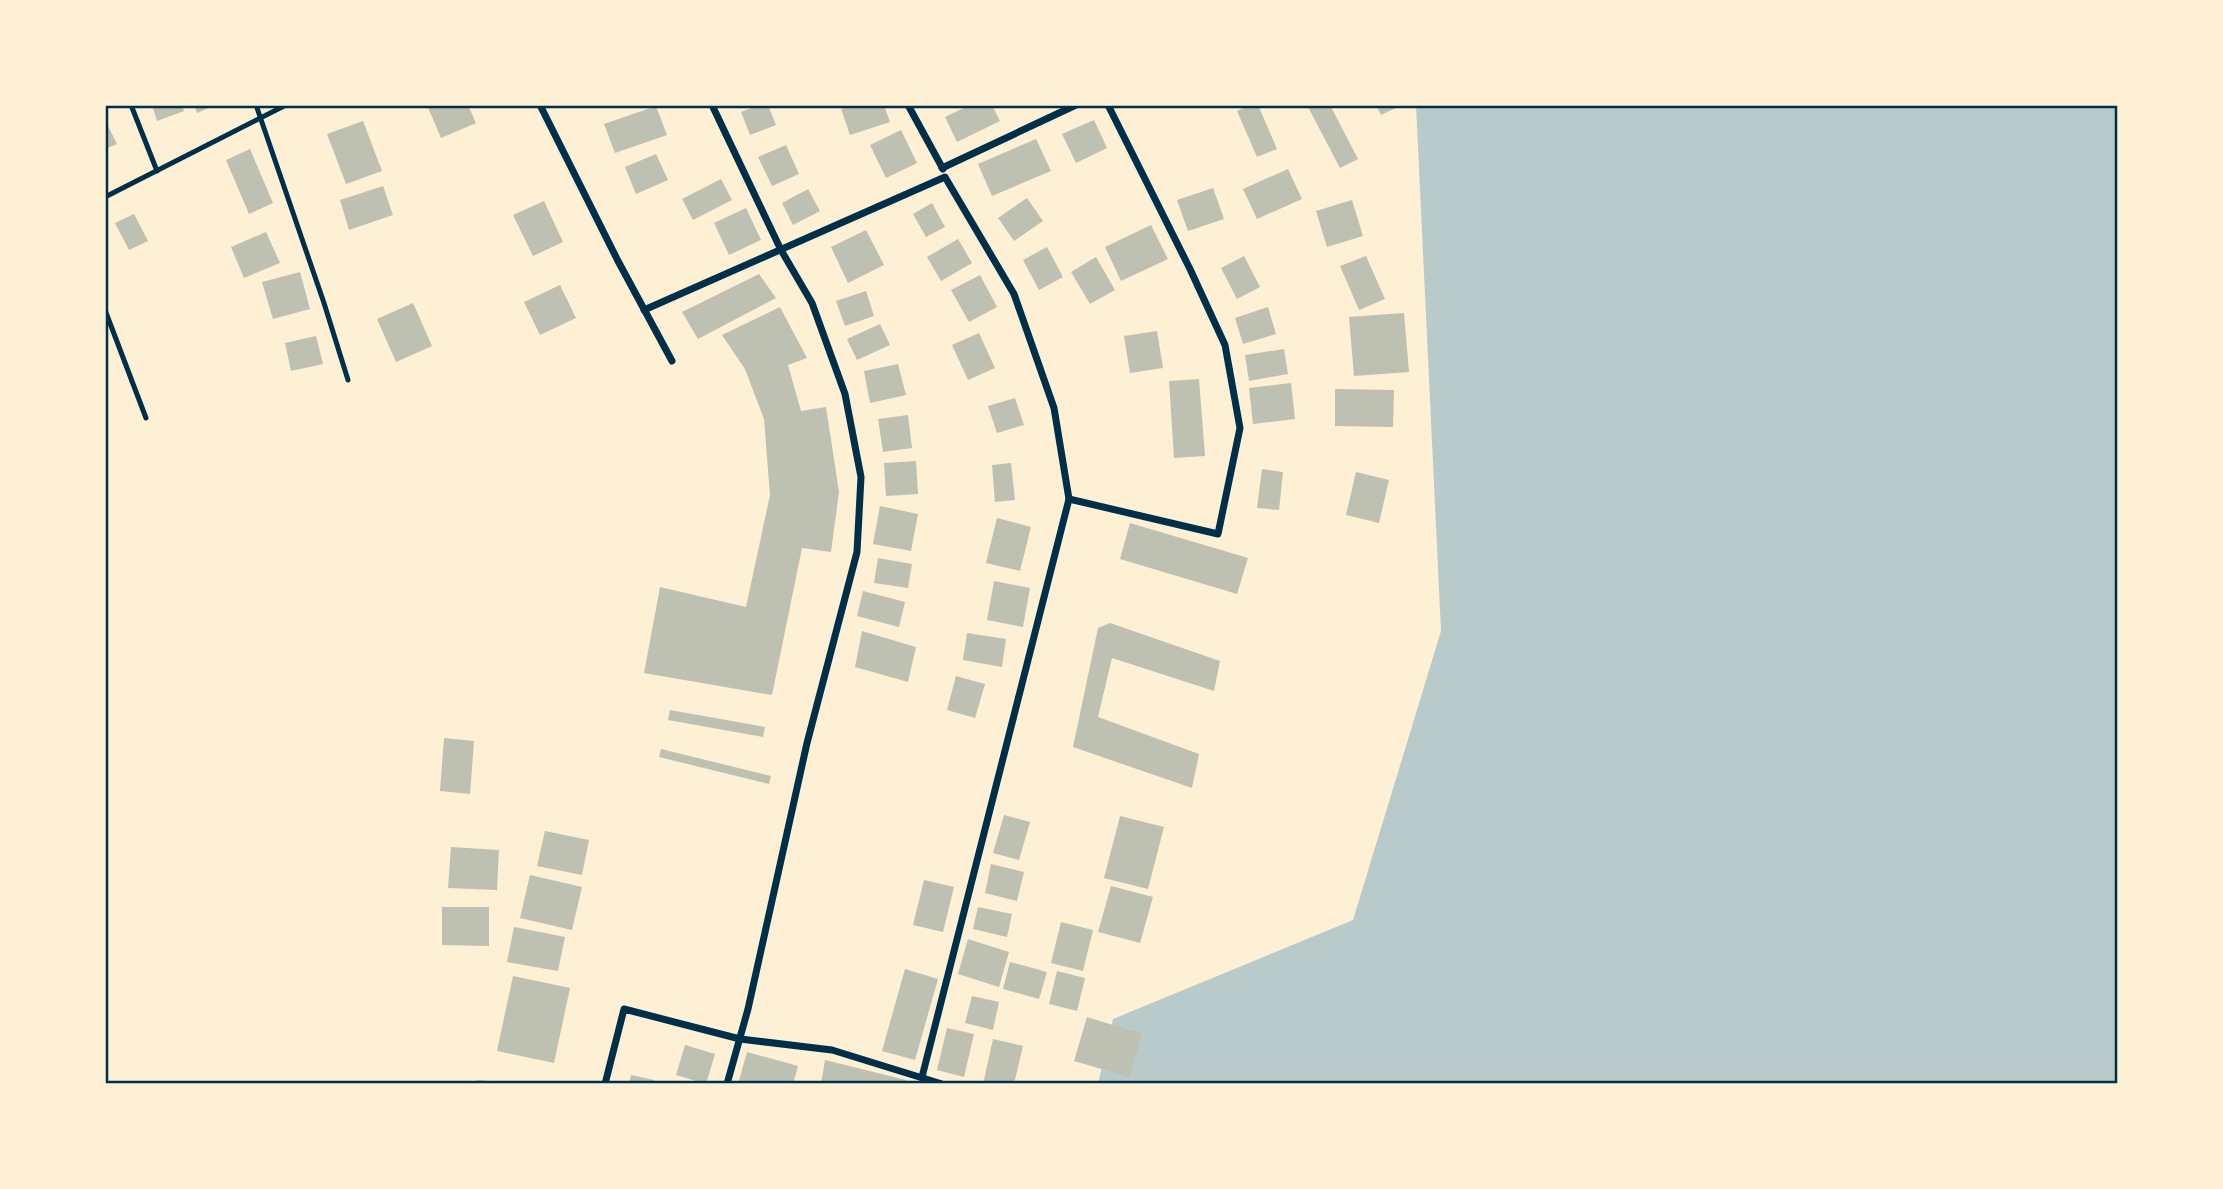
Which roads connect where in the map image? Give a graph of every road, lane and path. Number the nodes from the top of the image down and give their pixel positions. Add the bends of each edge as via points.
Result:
1 (131, 105) edge
2 (256, 105) edge
3 (286, 105) edge
4 (540, 105) edge
5 (712, 105) edge
6 (908, 105) edge
7 (1076, 105) edge
8 (1108, 105) edge
9 (261, 118) junction
10 (942, 168) junction
11 (157, 171) junction
12 (945, 177) junction
13 (105, 197) edge
14 (781, 250) junction
15 (105, 310) edge
16 (645, 310) junction
17 (672, 361) dead end
18 (348, 380) dead end
19 (146, 418) dead end
20 (1069, 499) junction
21 (740, 1039) junction
22 (922, 1077) junction
23 (938, 1083) edge
24 (605, 1084) edge
25 (727, 1084) edge

1 - 11 lane
2 - 9 lane
3 - 9 lane
4 - 16 street
5 - 14 street
6 - 10 street
7 - 10 street
8 - 20 street via 1225,345 1240,428 1218,534
9 - 11 lane
9 - 18 lane
10 - 12 street
11 - 13 lane
12 - 14 street
12 - 20 street via 1014,294 1054,408
14 - 16 street
14 - 21 street via 812,303 845,394 861,477 857,552 807,743
15 - 19 lane
16 - 17 street
20 - 22 street
21 - 22 street via 832,1050
21 - 24 street via 624,1009
21 - 25 street
22 - 23 street

